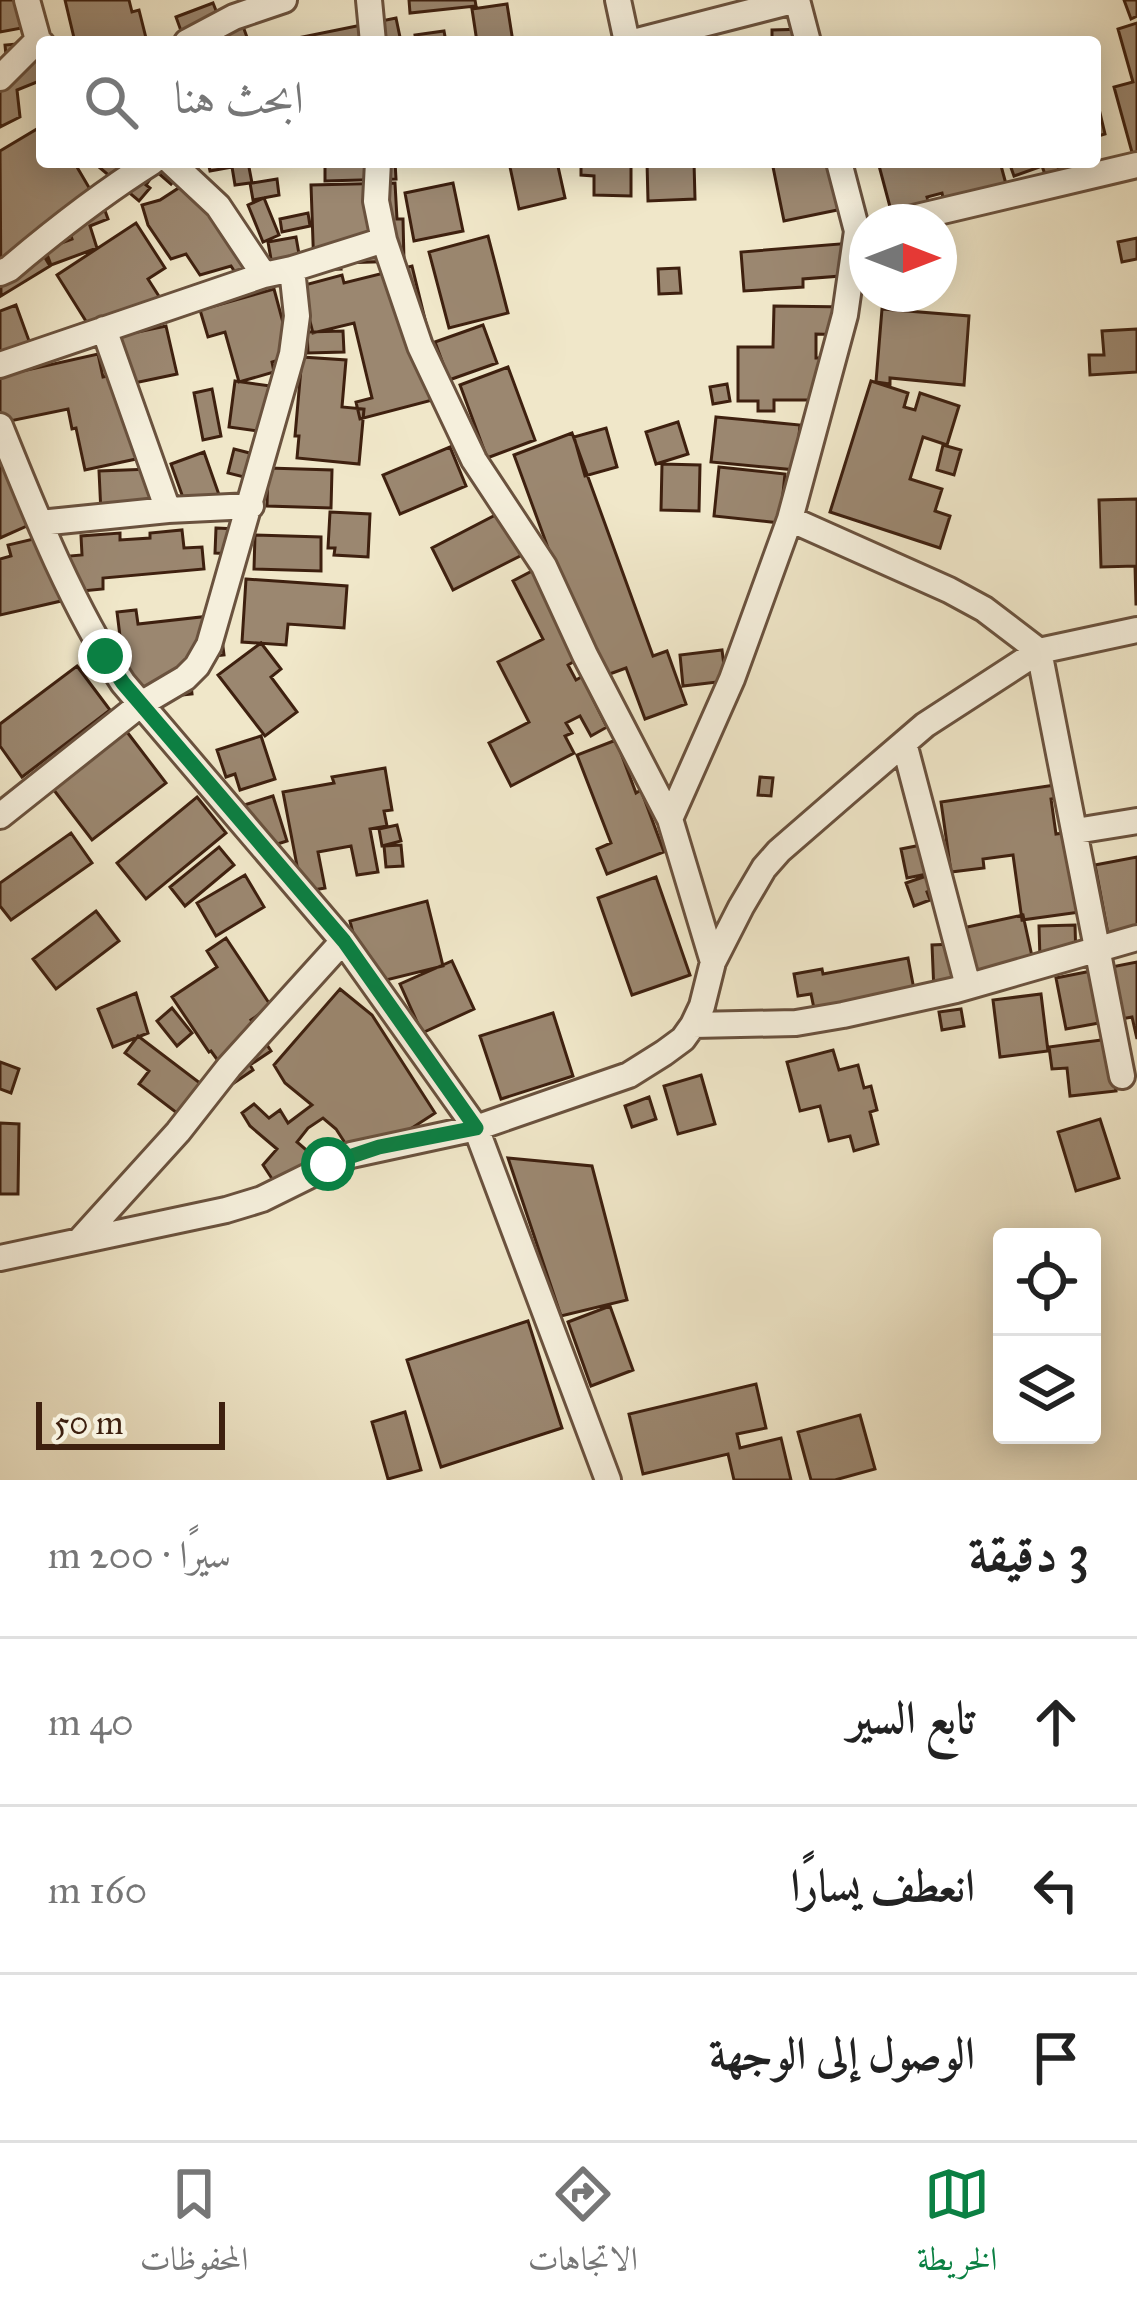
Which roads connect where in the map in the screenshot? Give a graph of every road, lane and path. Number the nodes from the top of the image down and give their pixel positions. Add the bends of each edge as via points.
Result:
1 (27, 0) edge
2 (284, 0) edge
3 (369, 0) edge
4 (618, 0) edge
5 (797, 0) edge
6 (38, 36) edge
7 (198, 36) edge
8 (372, 36) edge
9 (628, 36) edge
10 (654, 36) edge
11 (806, 36) edge
12 (36, 46) edge
13 (0, 78) edge
14 (1137, 164) edge
15 (142, 168) edge
16 (177, 168) edge
17 (378, 168) edge
18 (841, 168) edge
19 (853, 204) edge
20 (957, 207) edge
21 (383, 240) junction
22 (292, 269) junction
23 (0, 273) edge
24 (264, 274) junction
25 (849, 295) edge
26 (104, 329) junction
27 (0, 365) edge
28 (0, 426) edge
29 (251, 506) junction
30 (168, 510) junction
31 (790, 519) junction
32 (40, 524) junction
33 (1137, 631) edge
34 (1039, 651) junction
35 (141, 704) junction
36 (904, 743) junction
37 (0, 817) edge
38 (670, 819) junction
39 (1137, 821) edge
40 (1076, 832) junction
41 (1137, 938) edge
42 (344, 941) junction
43 (1098, 948) junction
44 (713, 962) junction
45 (968, 986) junction
46 (693, 1025) junction
47 (1122, 1076) dead end
48 (476, 1128) junction
49 (81, 1239) junction
50 (0, 1258) edge
51 (608, 1480) edge

1 - 6 street
2 - 7 street
3 - 8 street
4 - 9 street
5 - 10 street
5 - 11 street
12 - 13 street
14 - 20 street
15 - 23 street
16 - 24 street via 218,206
17 - 21 street
18 - 19 street
21 - 22 street
21 - 38 street via 420,346 474,460 544,566
22 - 24 street
22 - 29 street via 292,354
24 - 26 street
25 - 31 street
26 - 27 street
26 - 30 street
28 - 32 street
29 - 30 street
29 - 35 street via 202,658
30 - 32 street
31 - 34 street via 949,590
31 - 38 street via 733,680
32 - 35 street via 105,656
33 - 34 street
34 - 36 street
34 - 40 street
35 - 37 street
35 - 42 street
36 - 44 street via 764,868
36 - 45 street
38 - 44 street
39 - 40 street
40 - 43 street
41 - 43 street
42 - 48 street
42 - 49 street
43 - 45 street
43 - 47 street
44 - 46 street
45 - 46 street via 796,1023
46 - 48 street via 628,1075
48 - 49 street via 351,1155 226,1210
48 - 51 street
49 - 50 street

